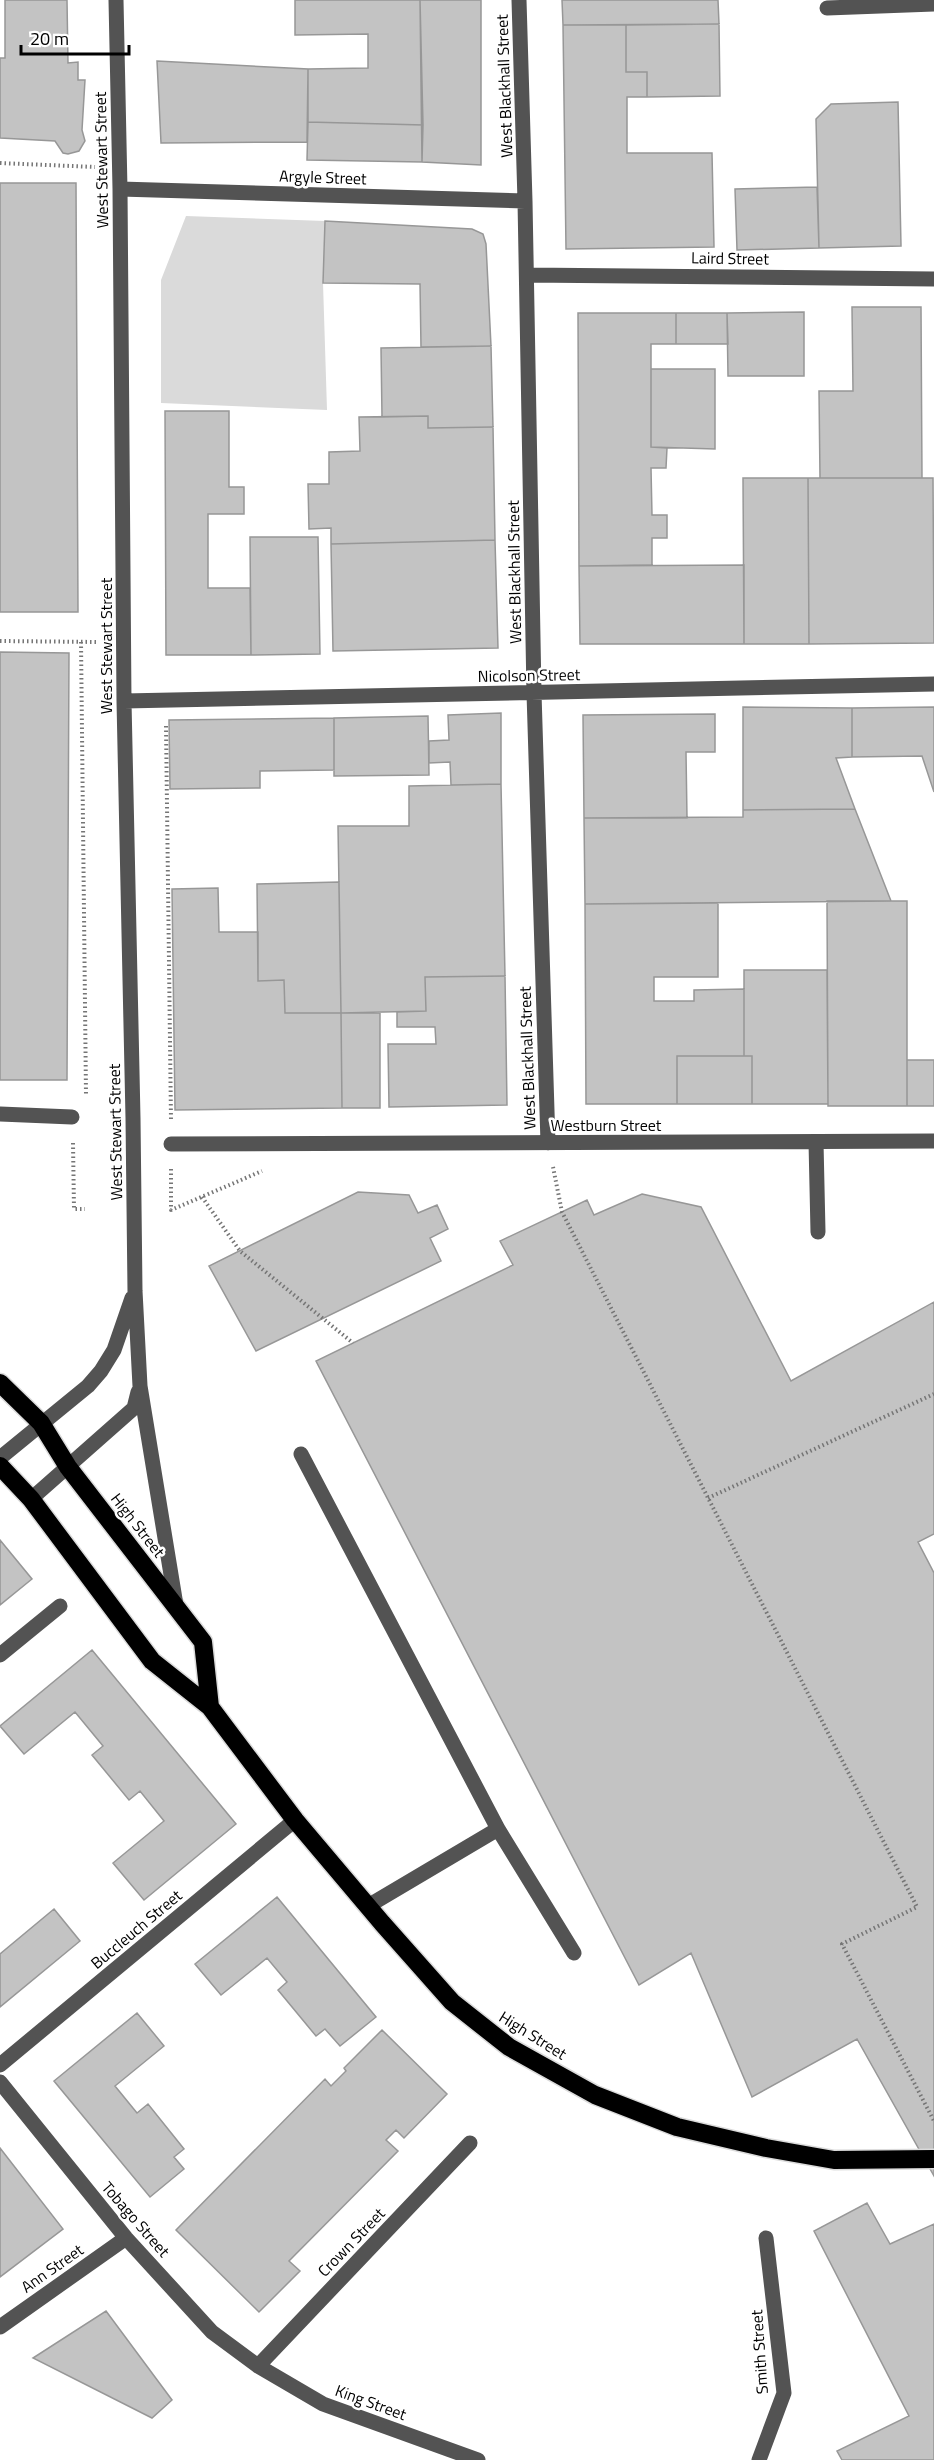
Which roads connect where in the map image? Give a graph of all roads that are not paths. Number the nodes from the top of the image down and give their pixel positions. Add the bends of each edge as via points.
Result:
1 (116, 0) edge
2 (519, 0) edge
3 (934, 4) edge
4 (827, 8) dead end
5 (120, 189) junction
6 (525, 201) junction
7 (526, 275) junction
8 (934, 279) edge
9 (934, 684) edge
10 (534, 693) junction
11 (124, 701) junction
12 (0, 1114) edge
13 (72, 1117) road end
14 (934, 1141) edge
15 (816, 1142) junction
16 (548, 1143) junction
17 (171, 1144) road end
18 (818, 1232) dead end
19 (135, 1291) junction
20 (0, 1383) edge
21 (140, 1386) junction
22 (41, 1423) junction
23 (301, 1454) dead end
24 (0, 1458) edge
25 (0, 1466) edge
26 (68, 1467) junction
27 (31, 1499) junction
28 (176, 1605) junction
29 (60, 1606) dead end
30 (0, 1655) edge
31 (210, 1707) junction
32 (295, 1820) junction
33 (498, 1829) junction
34 (368, 1906) junction
35 (574, 1953) dead end
36 (0, 2065) edge
37 (0, 2082) edge
38 (470, 2143) dead end
39 (934, 2159) edge
40 (126, 2238) junction
41 (766, 2238) dead end
42 (0, 2327) edge
43 (258, 2366) junction
44 (478, 2460) edge
45 (759, 2460) edge

1 - 5 street, West Stewart Street
2 - 6 street, West Blackhall Street
3 - 4 street
5 - 6 street, Argyle Street
5 - 11 street, West Stewart Street
6 - 7 street, West Blackhall Street
7 - 8 street, Laird Street
7 - 10 street, West Blackhall Street
9 - 10 street, Nicolson Street
10 - 11 street, Nicolson Street
10 - 16 street, West Blackhall Street
11 - 19 street, West Stewart Street
12 - 13 street
14 - 15 street, Westburn Street
15 - 16 street, Westburn Street
15 - 18 street
16 - 17 street, Westburn Street
19 - 21 street, West Stewart Street
19 - 22 street, West Stewart Street via 114,1350 101,1371
20 - 22 highway, High Street
21 - 26 street, West Stewart Street via 134,1408
21 - 28 street, West Stewart Street
22 - 24 street, West Stewart Street
22 - 26 highway, High Street
23 - 33 street
25 - 27 highway, High Street
26 - 27 street, West Stewart Street
26 - 28 highway, High Street
27 - 31 highway, High Street via 152,1661
28 - 31 highway, High Street via 203,1642
29 - 30 street
31 - 32 highway, High Street
32 - 34 highway, High Street
32 - 36 street, Buccleuch Street
33 - 34 street
33 - 35 street
34 - 39 highway, High Street via 452,2002 509,2047 596,2095 677,2127 766,2148 834,2160
37 - 40 street, Tobago Street
38 - 43 street, Crown Street
40 - 42 street, Ann Street
40 - 43 street, Tobago Street via 212,2332
41 - 45 street, Smith Street via 783,2393
43 - 44 street, King Street via 323,2404

